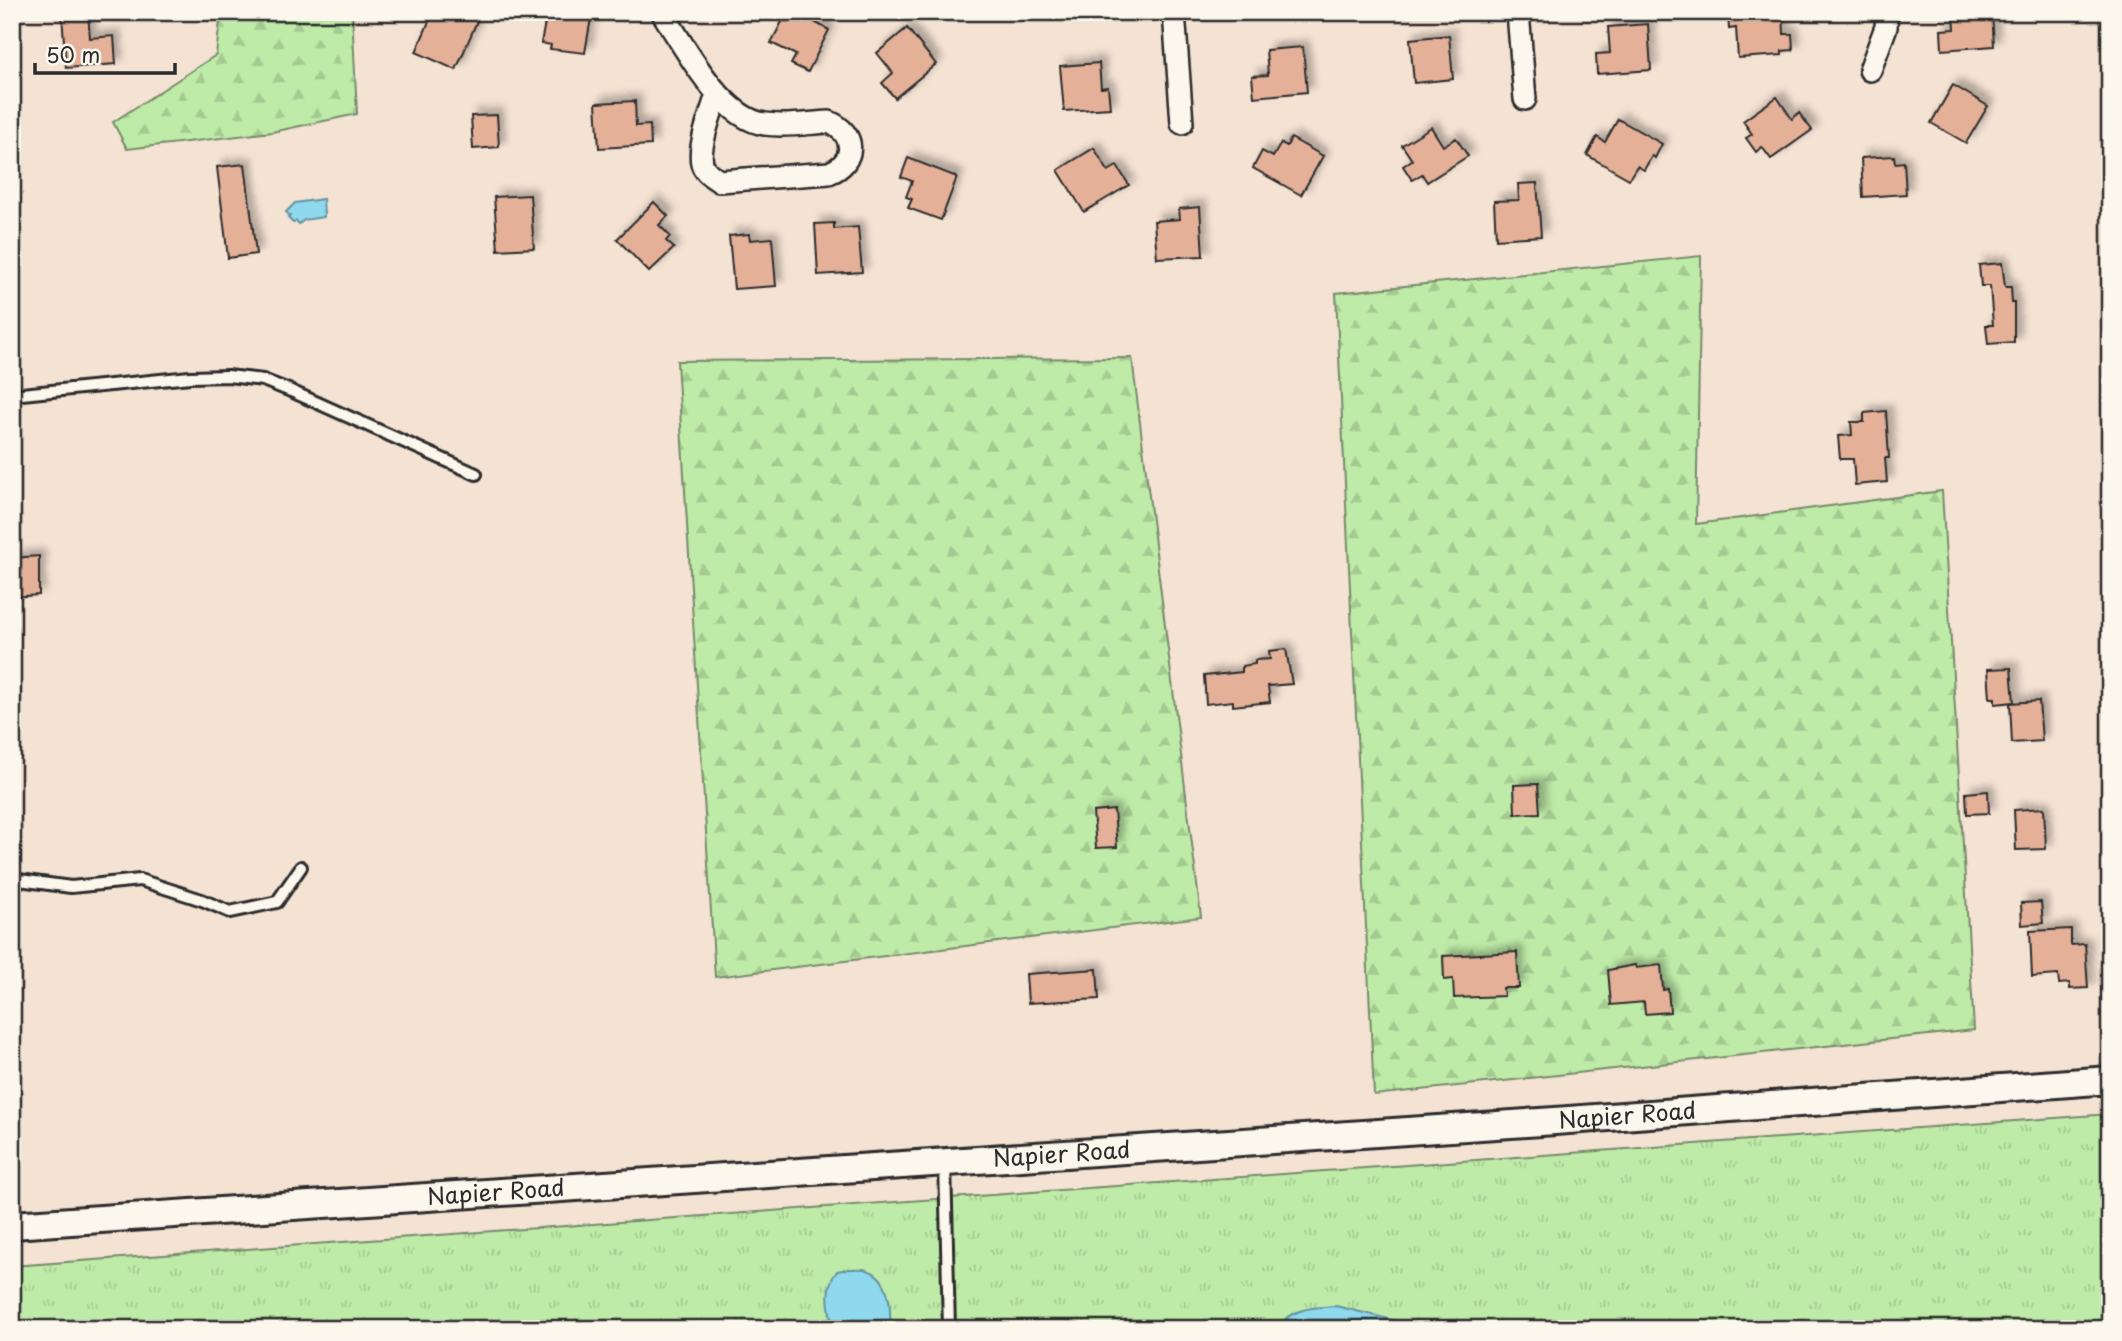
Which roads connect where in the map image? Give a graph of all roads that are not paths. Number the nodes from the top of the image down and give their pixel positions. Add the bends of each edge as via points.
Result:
1 (662, 12) edge
2 (1174, 12) edge
3 (1518, 12) edge
4 (1887, 12) edge
5 (1870, 70) dead end
6 (717, 95) junction
7 (1525, 99) dead end
8 (1182, 123) dead end
9 (12, 395) edge
10 (476, 474) dead end
11 (301, 867) dead end
12 (12, 879) edge
13 (2110, 1080) edge
14 (945, 1161) junction
15 (12, 1225) edge
16 (949, 1329) edge

1 - 6 street
2 - 8 street
3 - 7 street
4 - 5 street
6 - 6 street via 702,157 703,166 719,181 829,173 846,159 849,141 839,126 829,121 763,124 750,120
9 - 10 lane via 190,377 263,380
11 - 12 lane via 276,902 230,912 139,880 71,887
13 - 14 street, Napier Road
14 - 15 street, Napier Road
14 - 16 lane

